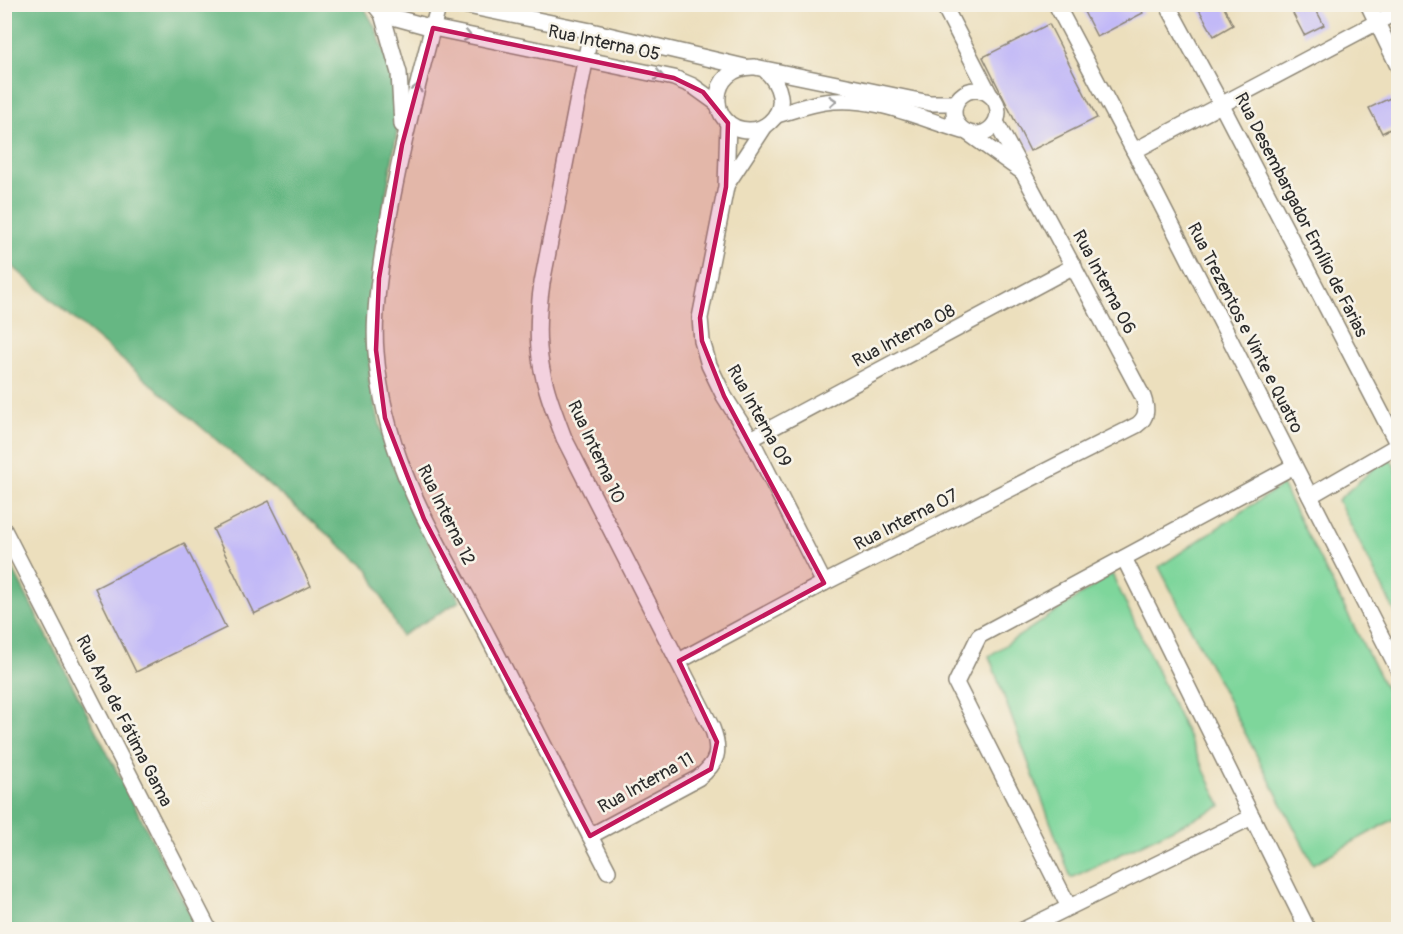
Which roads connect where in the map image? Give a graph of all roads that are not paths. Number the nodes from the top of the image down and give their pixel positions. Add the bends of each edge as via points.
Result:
1 (439, 4) edge
2 (458, 4) edge
3 (943, 4) edge
4 (1056, 4) edge
5 (1167, 4) edge
6 (1368, 4) edge
7 (378, 9) edge
8 (1398, 10) edge
9 (1377, 22) junction
10 (433, 28) junction
11 (591, 32) junction
12 (586, 59) junction
13 (971, 59) junction
14 (744, 66) junction
15 (1398, 66) edge
16 (765, 70) junction
17 (990, 95) junction
18 (958, 99) junction
19 (718, 104) junction
20 (1221, 104) junction
21 (771, 121) junction
22 (996, 122) junction
23 (728, 123) junction
24 (966, 132) junction
25 (402, 145) junction
26 (1134, 151) junction
27 (1024, 172) junction
28 (726, 187) junction
29 (1074, 266) junction
30 (1146, 411) joint
31 (751, 439) junction
32 (1398, 445) edge
33 (1294, 466) junction
34 (1310, 496) junction
35 (4, 530) edge
36 (1125, 558) junction
37 (824, 583) junction
38 (679, 661) junction
39 (1398, 669) edge
40 (1252, 817) junction
41 (590, 836) junction
42 (608, 871) dead end
43 (1069, 907) junction
44 (209, 930) edge
45 (1023, 930) edge
46 (1308, 930) edge

1 - 10 street, Rua Interna 12
2 - 11 street, Rua Interna 05
3 - 13 street
4 - 26 street, Rua Trezentos e Vinte e Quatro
5 - 20 street, Rua Desembargador Emílio de Farias
6 - 9 street
7 - 10 street, Rua Interna 05
7 - 25 street, Rua Interna 12 via 399,73
8 - 9 street
9 - 15 street
9 - 20 street
10 -> 12 street, Rua Interna 05
25 -> 10 street, Rua Interna 12
11 - 12 street, Rua Interna 10
11 - 14 street, Rua Interna 05
12 -> 19 street, Rua Interna 05 via 674,78
12 - 38 street, Rua Interna 10 via 542,283 539,349 551,405 564,438
13 - 17 street
13 - 18 street
14 - 16 street
14 - 19 street via 720,84
16 - 18 street via 930,103
16 - 21 street via 781,96
17 - 18 street via 971,90
17 - 22 street via 998,113
18 - 24 street via 953,113 956,124
19 - 23 street
20 - 26 street
20 - 32 street, Rua Desembargador Emílio de Farias
21 - 23 street via 747,130
21 -> 24 street via 824,102 849,100 884,105
21 - 28 street, Rua Interna 09
22 - 24 street via 982,134
22 - 27 street, Rua Interna 06
23 - 28 street, Rua Interna 09
24 - 27 street, Rua Interna 06
25 - 41 street, Rua Interna 12 via 379,278 375,350 386,418 401,467 424,519
26 - 33 street, Rua Trezentos e Vinte e Quatro
27 - 29 street, Rua Interna 06
28 - 31 street, Rua Interna 09 via 700,318 702,340 724,396
29 - 30 street, Rua Interna 06 via 1143,397
29 - 31 street, Rua Interna 08
30 - 37 street, Rua Interna 07 via 1137,425
31 - 37 street, Rua Interna 09
32 - 34 street
33 - 34 street, Rua Trezentos e Vinte e Quatro
33 - 36 street
34 - 39 street, Rua Trezentos e Vinte e Quatro
35 - 44 street, Rua Ana de Fátima Gama
36 - 40 street
36 - 43 street via 979,636 956,683
37 - 38 street, Rua Interna 07
38 - 41 street, Rua Interna 11 via 717,742 711,769
40 - 43 street
40 - 46 street
41 - 42 street, Rua Interna 12
43 - 45 street

